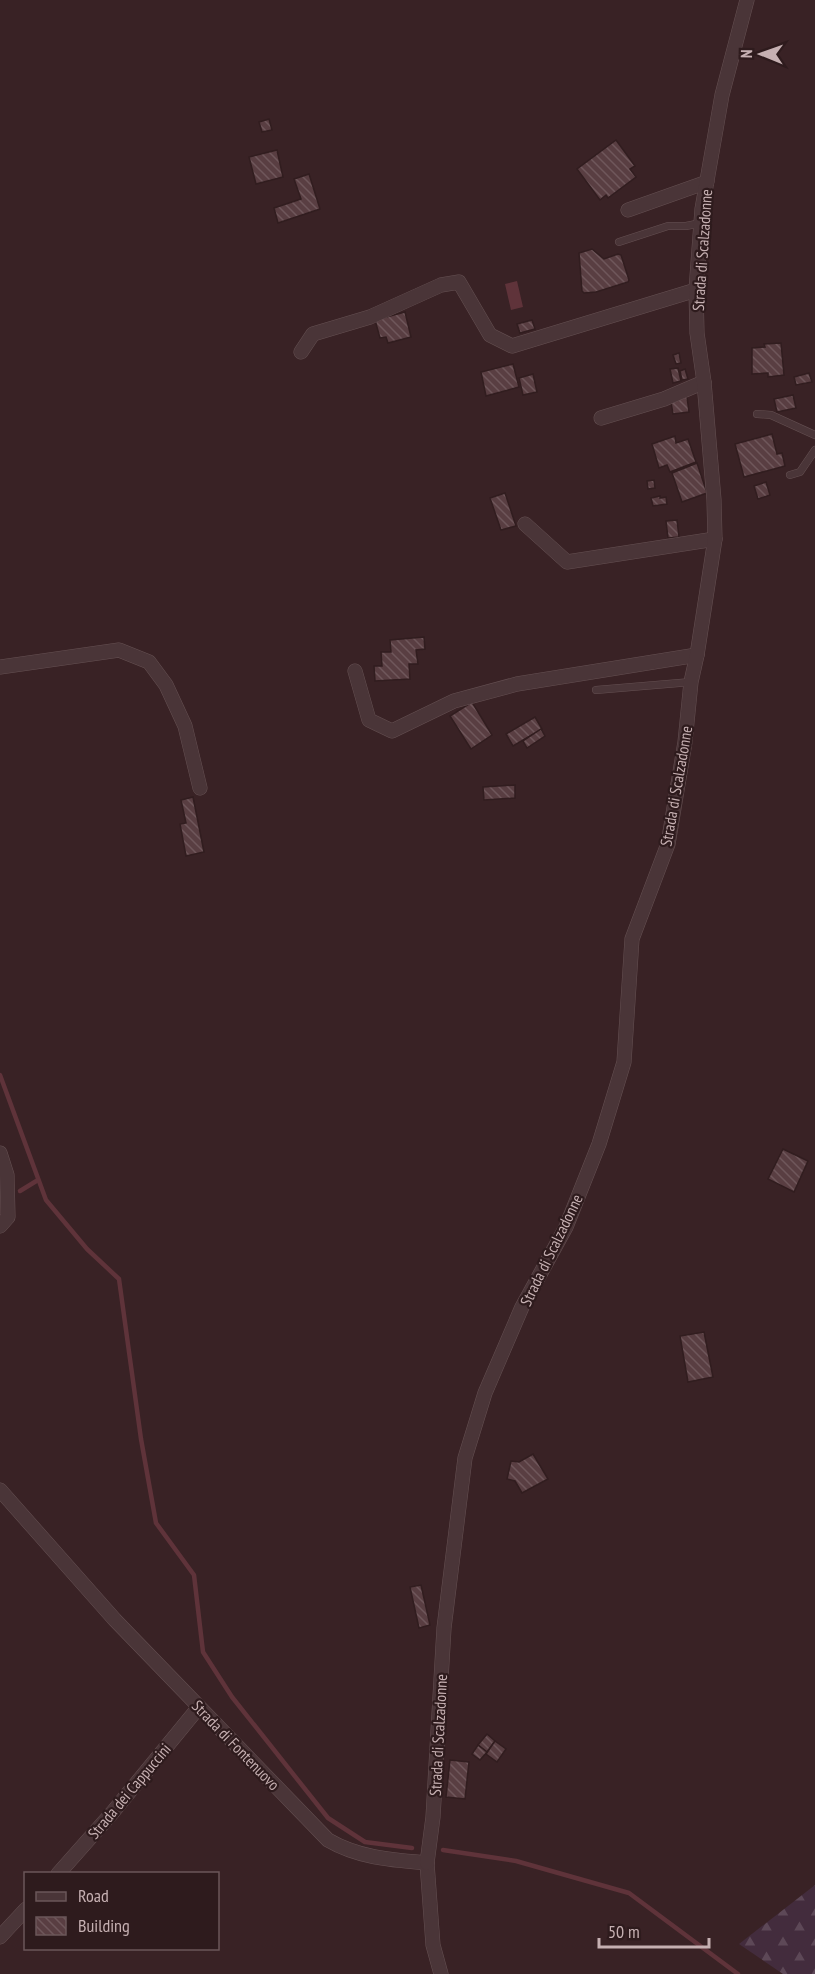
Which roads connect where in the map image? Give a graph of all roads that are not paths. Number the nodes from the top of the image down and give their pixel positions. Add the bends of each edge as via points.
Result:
1 (747, 0) edge
2 (707, 182) junction
3 (628, 210) dead end
4 (701, 224) junction
5 (619, 242) dead end
6 (696, 290) junction
7 (301, 352) dead end
8 (704, 382) junction
9 (757, 414) dead end
10 (601, 418) dead end
11 (815, 435) edge
12 (815, 450) edge
13 (790, 475) dead end
14 (525, 524) dead end
15 (715, 540) junction
16 (698, 655) junction
17 (0, 667) edge
18 (356, 671) dead end
19 (691, 682) junction
20 (596, 690) dead end
21 (200, 788) dead end
22 (0, 1153) edge
23 (0, 1226) edge
24 (0, 1490) edge
25 (199, 1707) junction
26 (427, 1863) junction
27 (60, 1872) edge
28 (24, 1911) edge
29 (0, 1937) edge
30 (441, 1974) edge

1 - 2 street, Strada di Scalzadonne via 722,95
2 - 3 street
2 - 4 street, Strada di Scalzadonne
4 - 5 lane via 668,226
4 - 6 street, Strada di Scalzadonne
6 - 7 street via 512,346 490,335 459,282 441,285 370,317 313,334
6 - 8 street, Strada di Scalzadonne
8 - 10 street
8 - 15 street, Strada di Scalzadonne
9 - 11 lane via 771,414
12 - 13 lane via 800,472
14 - 15 street via 567,562
15 - 16 street, Strada di Scalzadonne
16 - 18 street via 517,684 454,701 392,731 369,720
16 - 19 street, Strada di Scalzadonne
17 - 21 street via 120,650 149,662 166,685 185,726
19 - 20 lane
19 - 26 street, Strada di Scalzadonne via 668,844 632,939 624,1062 599,1144 566,1227 522,1307 484,1393 465,1458 444,1628
22 - 23 street via 7,1175 8,1217
24 - 25 street, Strada di Fontenuovo via 115,1620
25 - 26 street, Strada di Fontenuovo via 328,1840 358,1854
25 - 27 street, Strada dei Cappuccini
26 - 30 street via 433,1945
28 - 29 street

